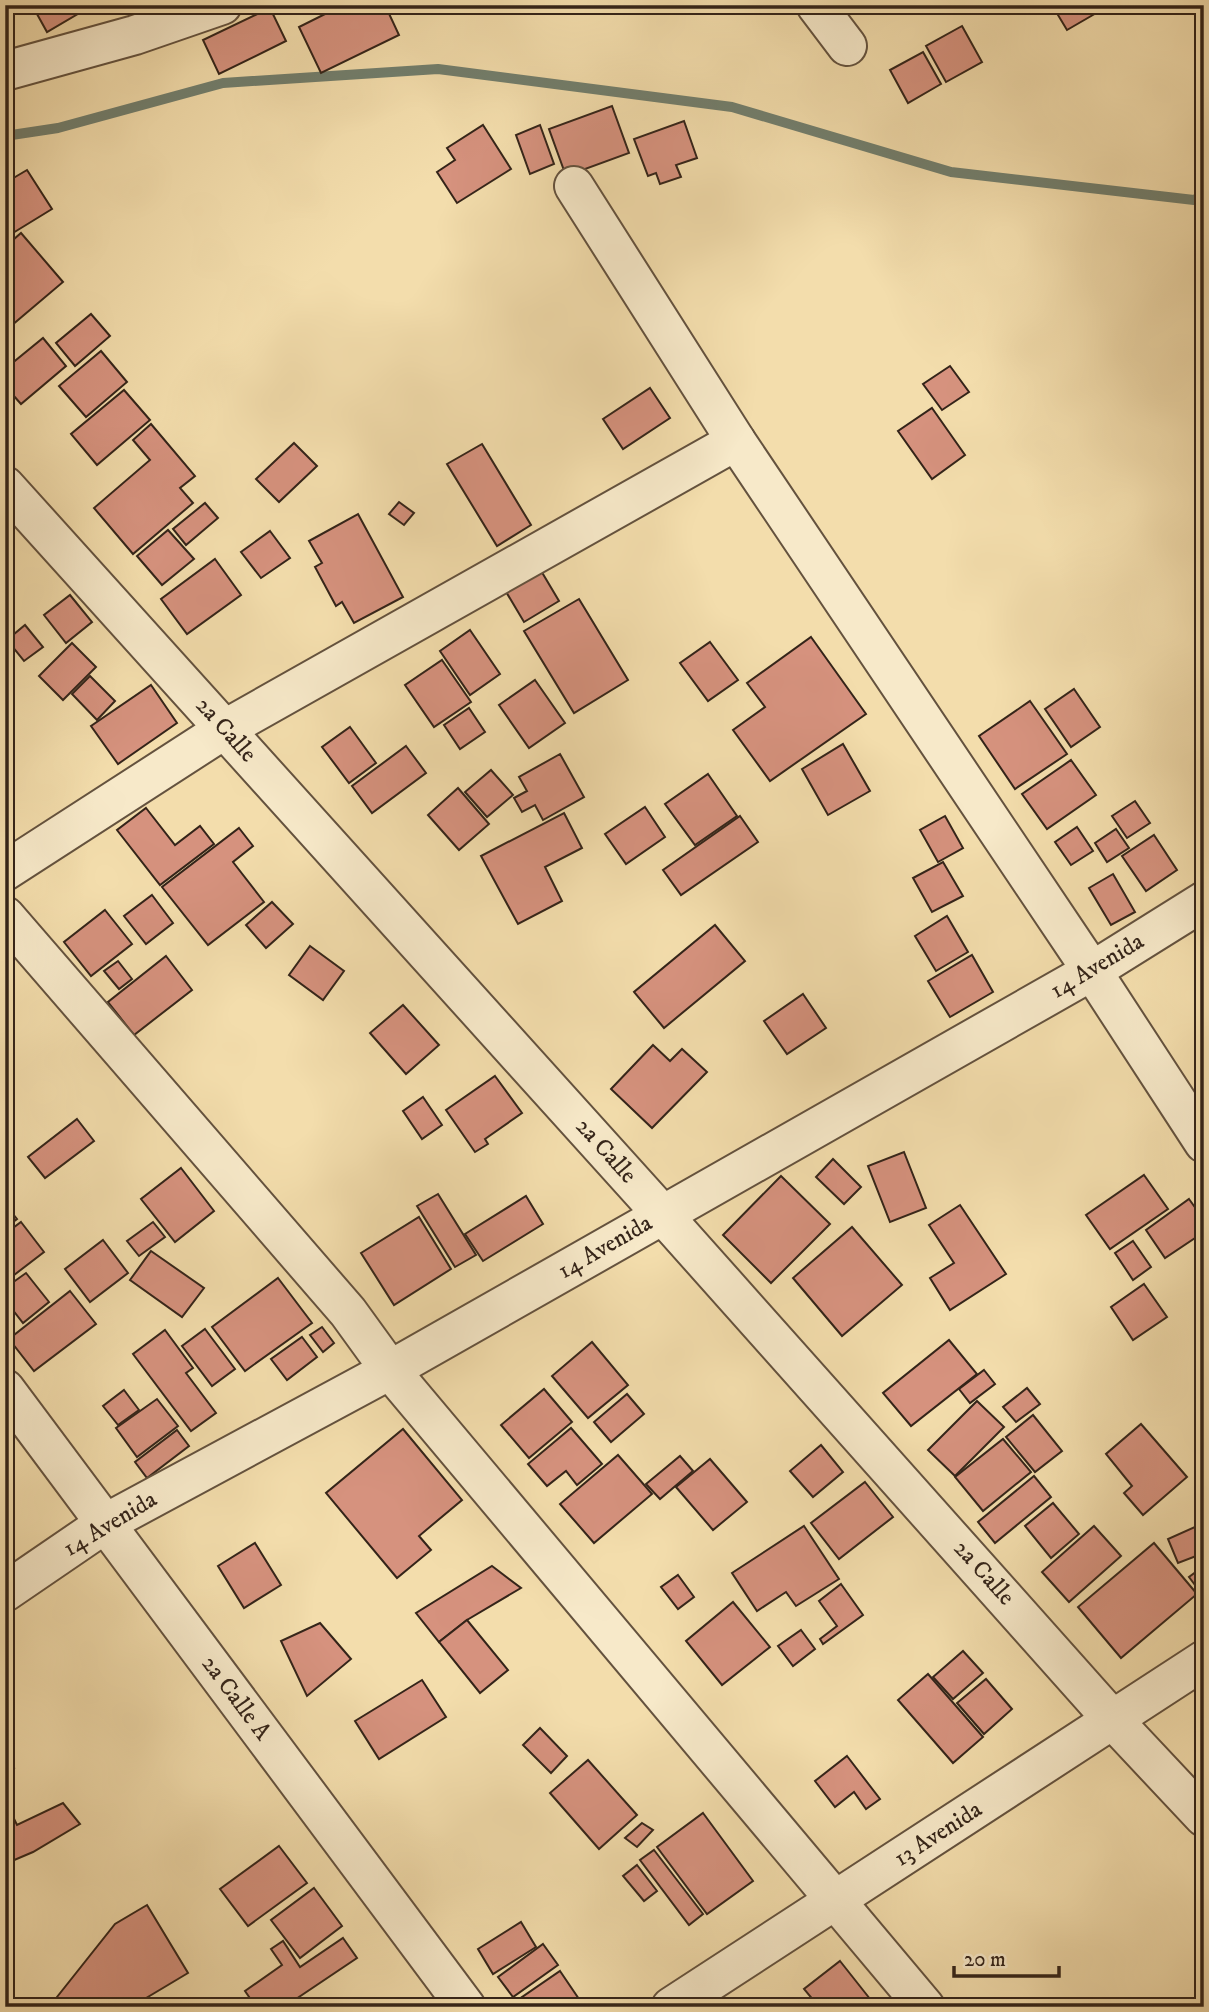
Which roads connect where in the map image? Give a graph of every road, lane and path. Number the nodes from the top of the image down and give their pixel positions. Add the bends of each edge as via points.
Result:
1 (222, 5) edge
2 (816, 5) edge
3 (848, 46) dead end
4 (5, 71) edge
5 (574, 186) dead end
6 (736, 441) junction
7 (5, 486) edge
8 (225, 729) junction
9 (5, 871) edge
10 (1204, 901) edge
11 (5, 916) edge
12 (1092, 971) junction
13 (1204, 1143) edge
14 (663, 1214) junction
15 (390, 1370) junction
16 (5, 1389) edge
17 (106, 1523) junction
18 (5, 1592) edge
19 (1204, 1660) edge
20 (1114, 1720) junction
21 (1204, 1817) edge
22 (836, 1900) junction
23 (466, 2007) edge
24 (671, 2007) edge
25 (925, 2007) edge

1 - 4 street
2 - 3 street
5 - 6 street
6 - 8 street
6 - 12 street
7 - 8 street, 2a Calle
8 - 9 street
8 - 14 street, 2a Calle
10 - 12 street, 14 Avenida
11 - 15 street via 348,1311
12 - 13 street
12 - 14 street, 14 Avenida
14 - 15 street, 14 Avenida
14 - 20 street, 2a Calle
15 - 17 street, 14 Avenida
15 - 22 street
16 - 17 street, 2a Calle A
17 - 18 street, 14 Avenida
17 - 23 street, 2a Calle A
19 - 20 street, 13 Avenida
20 - 21 street, 2a Calle
20 - 22 street, 13 Avenida
22 - 24 street, 13 Avenida
22 - 25 street

